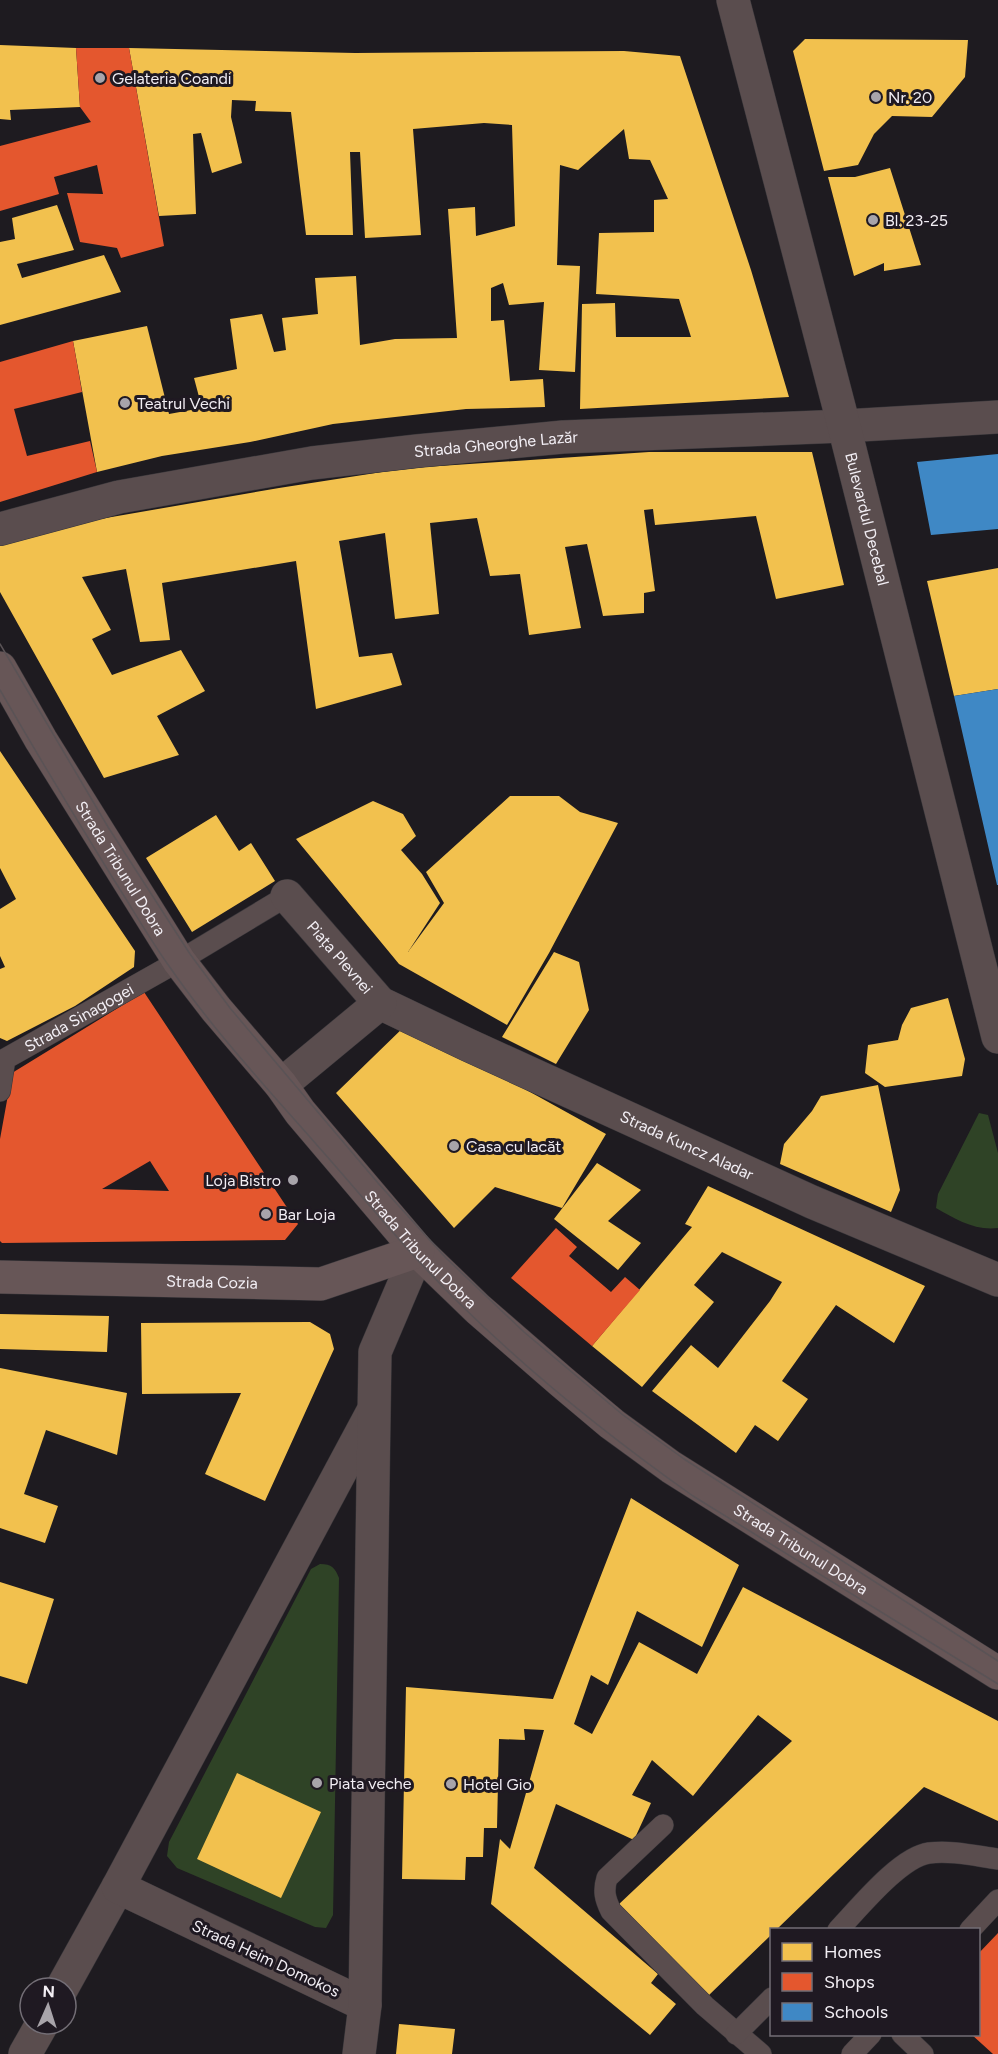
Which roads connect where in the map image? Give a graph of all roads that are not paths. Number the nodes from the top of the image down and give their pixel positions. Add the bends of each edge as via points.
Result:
1 (733, 0) edge
2 (998, 417) edge
3 (844, 426) junction
4 (0, 529) edge
5 (0, 668) edge
6 (287, 896) joint
7 (179, 961) junction
8 (380, 1003) junction
9 (998, 1037) edge
10 (281, 1084) junction
11 (0, 1090) edge
12 (418, 1251) junction
13 (0, 1276) edge
14 (998, 1280) edge
15 (372, 1413) junction
16 (998, 1673) edge
17 (663, 1825) dead end
18 (998, 1858) edge
19 (118, 1887) junction
20 (998, 1900) edge
21 (839, 1928) edge
22 (971, 1928) edge
23 (69, 1976) edge
24 (770, 1999) edge
25 (365, 2005) junction
26 (736, 2034) junction
27 (35, 2036) edge
28 (869, 2036) edge
29 (904, 2036) edge
30 (25, 2054) edge
31 (359, 2054) edge
32 (761, 2054) edge
33 (852, 2054) edge
34 (923, 2054) edge

1 - 3 street, Bulevardul Decebal
2 - 3 street, Strada Gheorghe Lazăr
3 - 4 street, Strada Gheorghe Lazăr via 563,437 312,463 118,497
3 - 9 street, Bulevardul Decebal
5 - 7 main road, Strada Tribunul Dobra
6 - 7 lane
6 - 8 street, Piața Plevnei
7 - 10 main road, Strada Tribunul Dobra
7 - 11 lane, Strada Sinagogei via 5,1059
8 - 10 street, Piața Plevnei
8 - 14 street, Strada Kuncz Aladar via 812,1202
10 - 12 main road, Strada Tribunul Dobra via 300,1112
12 - 13 main road, Strada Cozia via 321,1284
12 - 15 street, Strada Heim Domokos via 375,1352
12 - 16 main road, Strada Tribunul Dobra via 478,1310 562,1382 671,1467
15 - 19 street, Strada Heim Domokos
15 - 25 street, Strada Heim Domokos
17 - 26 lane via 607,1878 603,1888 606,1900 611,1911
18 - 21 lane via 949,1853 918,1855 903,1864
19 - 23 street
19 - 25 street, Strada Heim Domokos
20 - 22 lane
24 - 26 lane
25 - 31 street
26 - 32 lane
27 - 30 street
28 - 33 lane
29 - 34 lane

